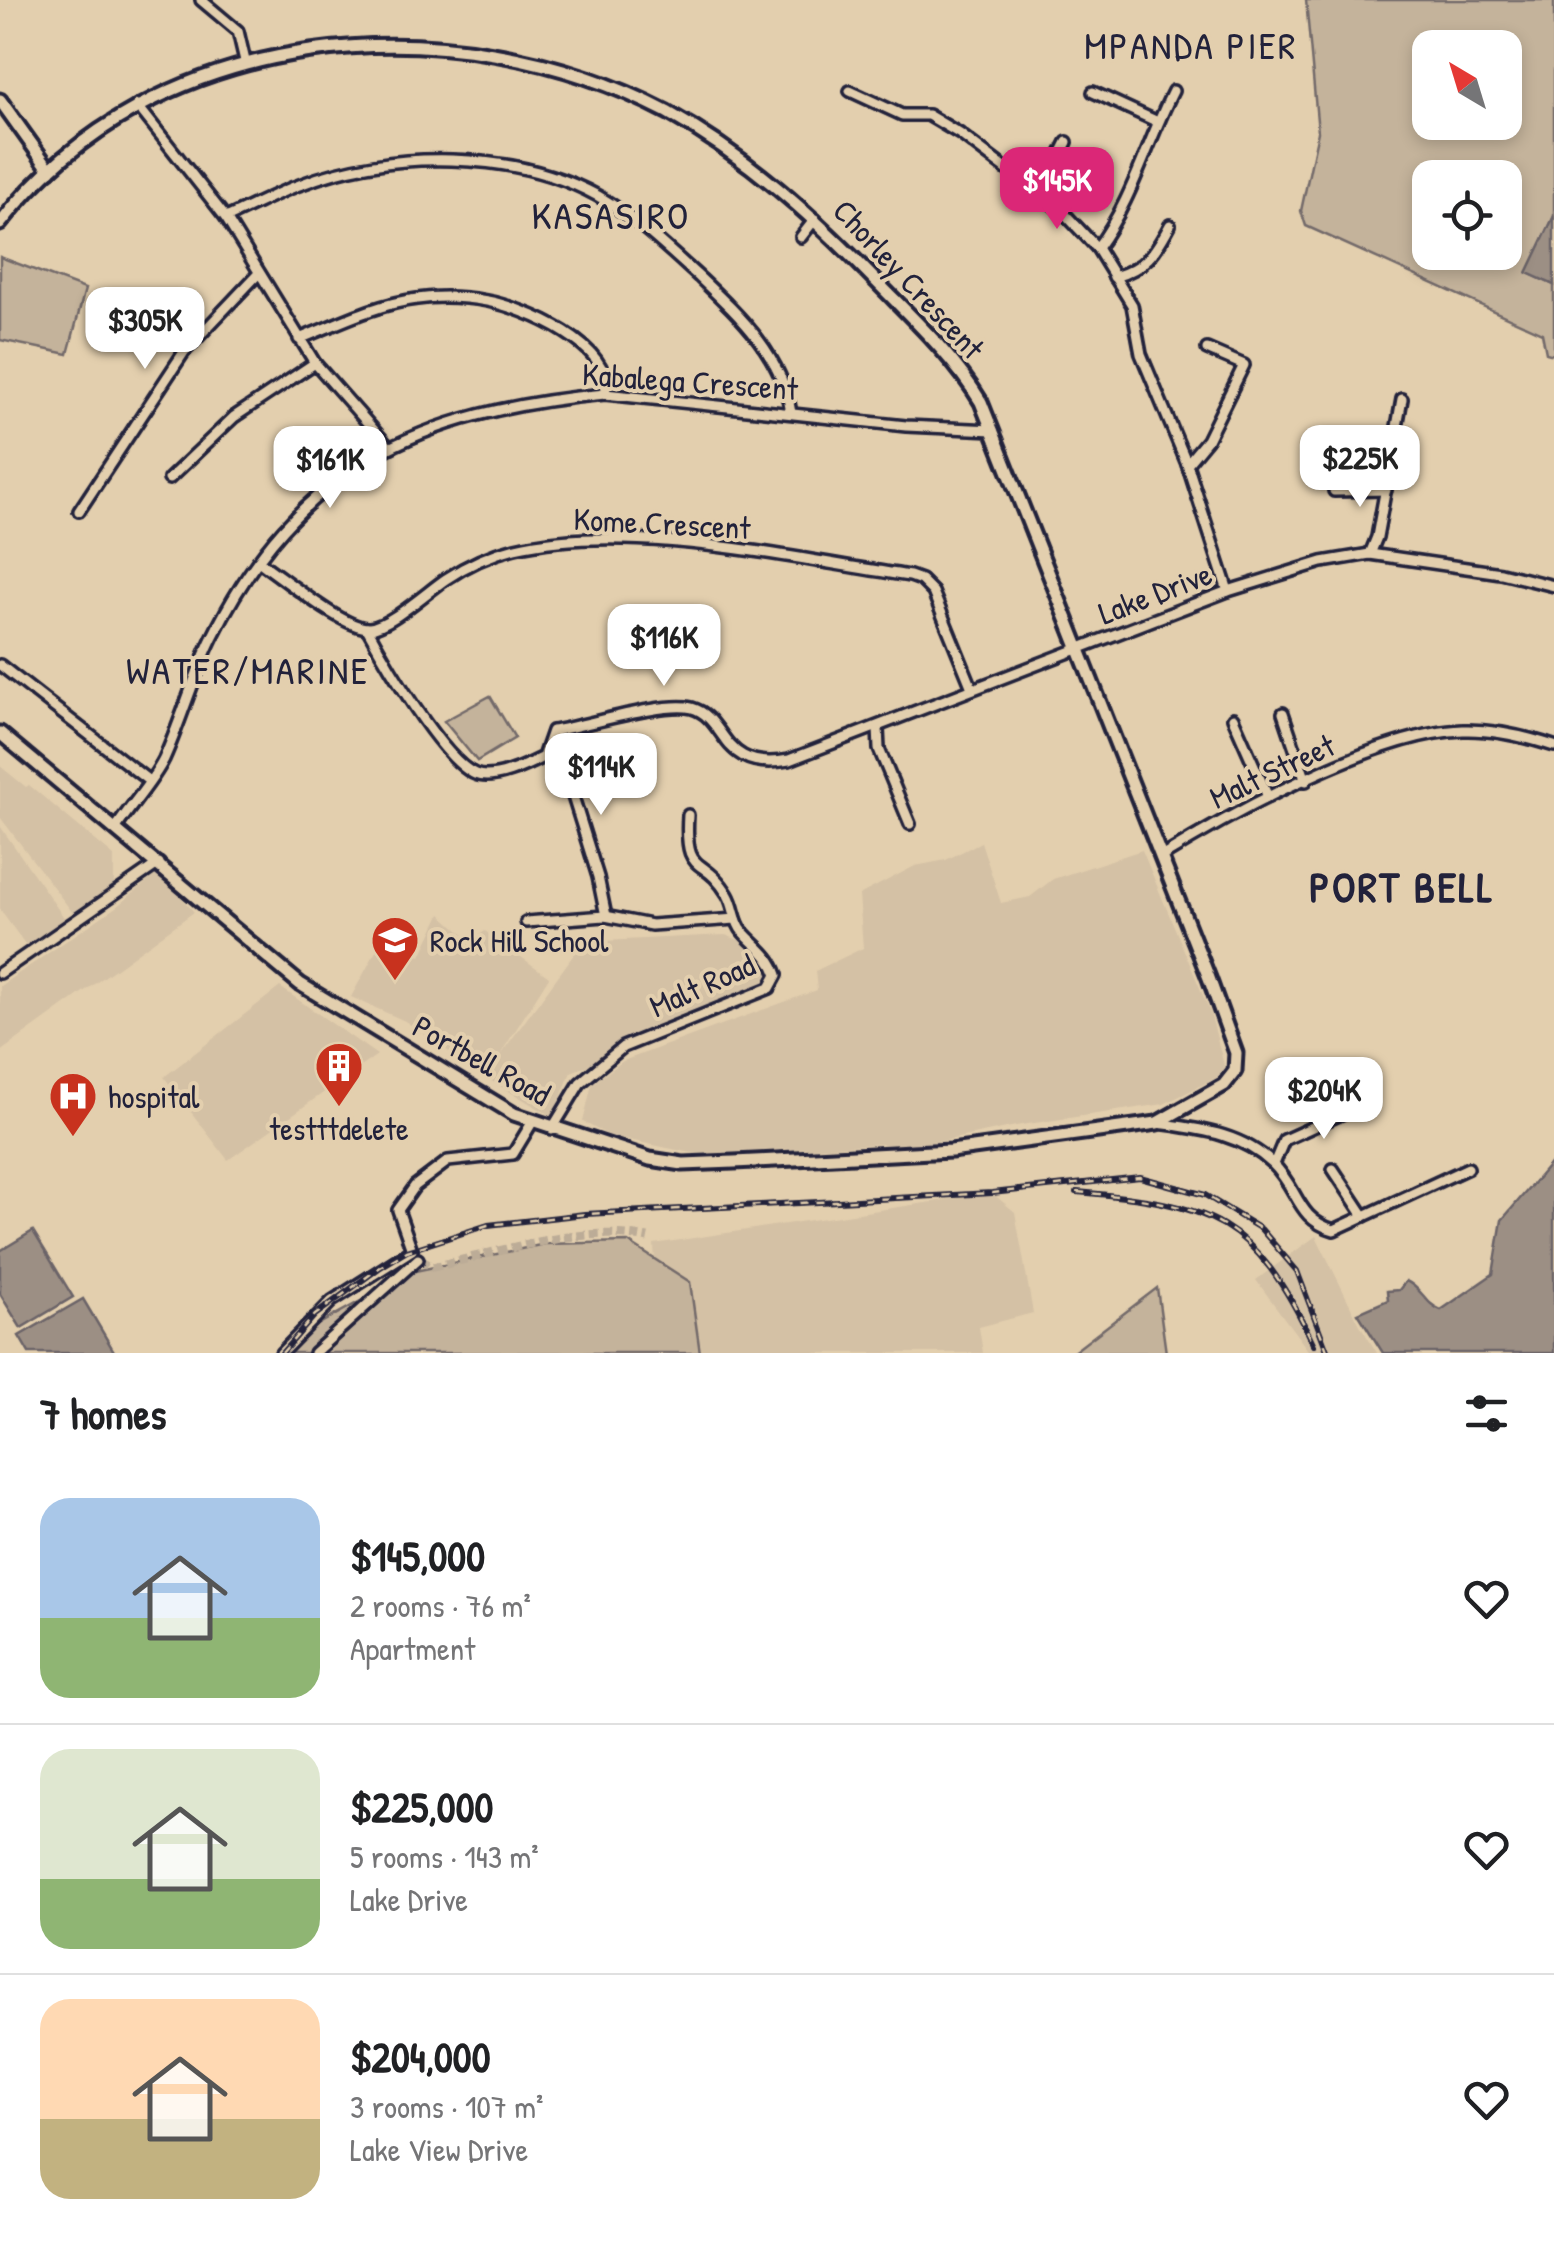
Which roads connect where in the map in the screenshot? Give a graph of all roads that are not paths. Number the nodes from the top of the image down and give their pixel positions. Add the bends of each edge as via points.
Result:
1 (200, 0) edge
2 (245, 61) junction
3 (850, 91) dead end
4 (1093, 92) dead end
5 (1174, 92) dead end
6 (0, 100) edge
7 (137, 105) junction
8 (1158, 122) junction
9 (1068, 142) dead end
10 (50, 170) junction
11 (1040, 196) junction
12 (226, 218) junction
13 (816, 219) junction
14 (0, 224) edge
15 (1170, 225) dead end
16 (801, 237) dead end
17 (1097, 248) junction
18 (260, 273) junction
19 (1114, 277) junction
20 (299, 340) junction
21 (1207, 348) dead end
22 (314, 363) junction
23 (605, 394) junction
24 (1402, 399) dead end
25 (791, 413) junction
26 (993, 430) junction
27 (388, 446) junction
28 (1187, 464) junction
29 (169, 480) dead end
30 (1386, 490) junction
31 (1334, 491) dead end
32 (80, 511) dead end
33 (1370, 554) junction
34 (258, 561) junction
35 (1554, 586) edge
36 (1228, 591) junction
37 (367, 628) junction
38 (1080, 649) junction
39 (0, 665) edge
40 (972, 688) junction
41 (1283, 713) dead end
42 (1233, 718) dead end
43 (878, 728) junction
44 (552, 731) junction
45 (0, 733) edge
46 (1554, 746) edge
47 (150, 781) junction
48 (1306, 781) junction
49 (1268, 797) junction
50 (688, 815) dead end
51 (910, 824) dead end
52 (116, 828) junction
53 (1161, 857) junction
54 (159, 863) junction
55 (606, 916) junction
56 (736, 919) junction
57 (526, 922) dead end
58 (0, 973) edge
59 (1358, 1106) dead end
60 (533, 1121) junction
61 (1157, 1123) junction
62 (552, 1129) junction
63 (1274, 1164) junction
64 (1468, 1168) dead end
65 (1333, 1169) dead end
66 (1364, 1216) junction
67 (418, 1260) dead end
68 (282, 1353) edge
69 (314, 1353) edge

1 - 2 street via 238,31
2 - 7 main road, Chorley Crescent
2 - 13 main road, Chorley Crescent via 290,49 381,41 478,50 554,67 663,109
3 - 11 street via 902,115 928,115
4 - 8 street
5 - 8 street
6 - 10 main road
7 - 10 main road, Chorley Crescent
7 - 12 street
8 - 17 street via 1128,201
9 - 11 street
10 - 14 main road, Chorley Crescent
11 - 17 street
12 - 18 street
12 - 25 street via 306,182 400,161 454,160 552,176 614,206 713,291 772,357
13 - 16 street
13 - 26 main road, Chorley Crescent via 956,366
15 - 19 street via 1149,262
17 - 19 street
18 - 20 street
18 - 32 street via 184,352
19 - 28 street via 1132,305 1141,354
20 - 22 street
20 - 23 street via 418,299 489,301 578,342 605,370
21 - 28 street via 1244,365 1207,440
22 - 27 street
22 - 29 street via 234,417
23 - 25 street, Kabalega Crescent
23 - 27 street, Kabalega Crescent via 474,413
24 - 30 street
25 - 26 street, Kabalega Crescent
26 - 38 main road, Chorley Crescent
27 - 34 street, Kabalega Crescent via 300,511
28 - 36 street
30 - 31 street
30 - 33 street
33 - 35 street, Lake Drive
33 - 36 street, Lake Drive
34 - 37 street
34 - 47 street, Kabalega Crescent via 212,638
36 - 38 street, Lake Drive
37 - 40 street, Kome Crescent via 476,562 514,548 626,539 921,580 933,592
37 - 44 street via 426,721 471,772 493,775 540,758
38 - 40 street, Lake Drive
38 - 53 main road, Chorley Crescent
39 - 47 street
40 - 43 street, Lake Drive
41 - 48 street
42 - 49 street
43 - 44 street, Lake Drive via 767,762 738,754 706,715 683,707
43 - 51 street via 878,748
44 - 55 street
45 - 52 main road, Portbell Road
46 - 48 street, Malt Street via 1467,730 1410,740
47 - 52 street, Kabalega Crescent
48 - 49 street, Malt Street
49 - 53 street, Malt Street
50 - 56 street, Malt Road via 687,850 724,889
52 - 54 main road, Portbell Road
53 - 61 main road, Chorley Crescent via 1237,1062 1224,1085
54 - 58 street
54 - 60 main road, Portbell Road via 300,984 489,1101
55 - 56 street via 660,925
55 - 57 street
56 - 62 street, Malt Road via 773,962 778,975 772,986 623,1047 580,1083
59 - 63 street via 1284,1140
60 - 62 main road, Portbell Road
60 - 68 street via 513,1154 448,1162 414,1186 398,1210 412,1250 332,1302
61 - 62 main road, Portbell Road via 951,1151 683,1164 626,1154
61 - 63 street via 1235,1138
63 - 66 street via 1308,1218 1334,1230
64 - 66 street
65 - 66 street
67 - 69 street

